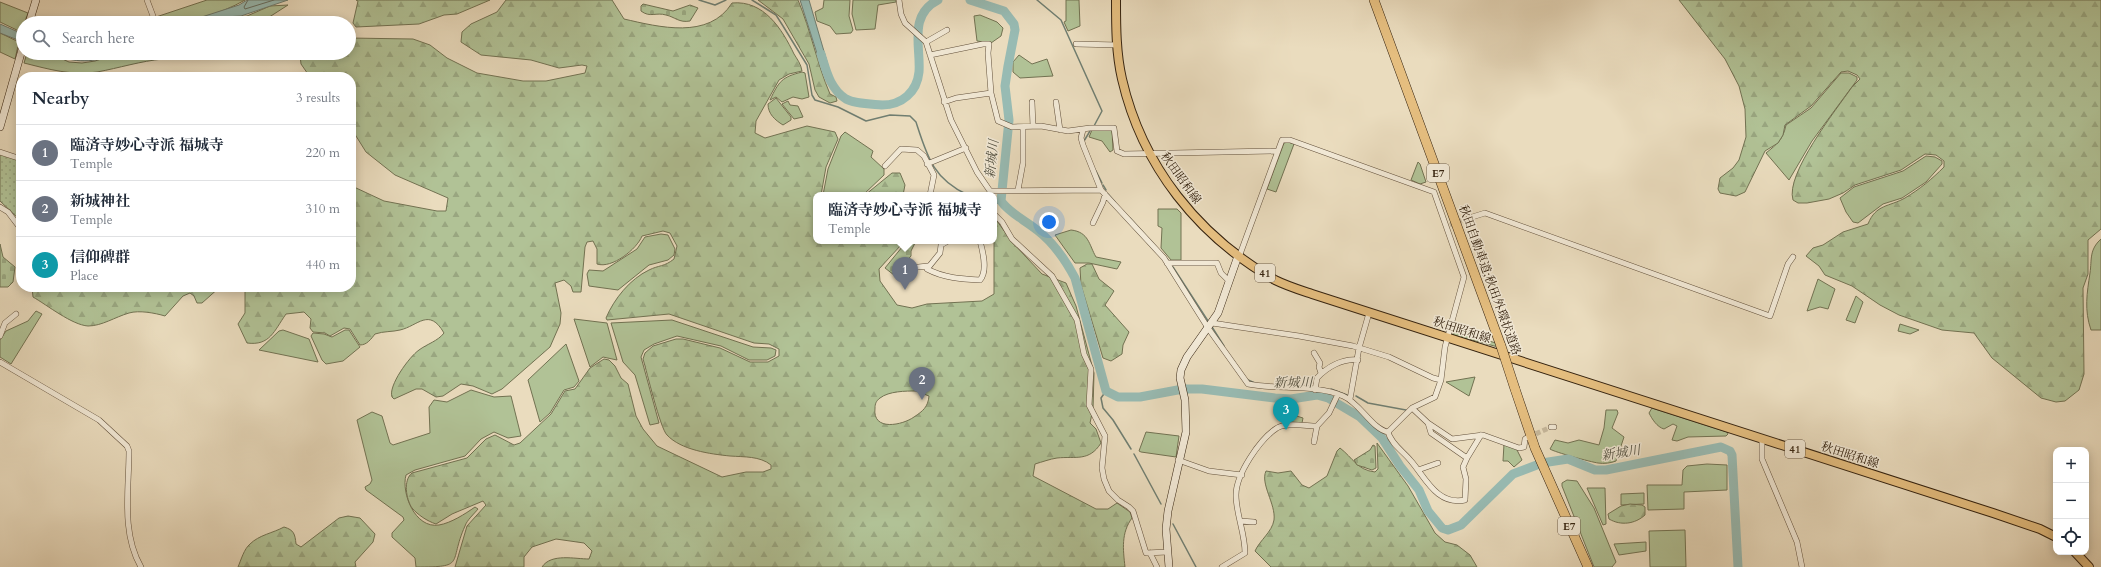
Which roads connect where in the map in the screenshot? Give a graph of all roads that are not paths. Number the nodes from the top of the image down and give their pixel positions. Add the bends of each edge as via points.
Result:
1 (36, 0) edge
2 (147, 0) edge
3 (899, 0) edge
4 (1116, 0) edge
5 (1374, 0) edge
6 (31, 16) edge
7 (152, 16) dead end
8 (947, 30) dead end
9 (925, 40) junction
10 (1076, 44) dead end
11 (1118, 45) junction
12 (930, 55) junction
13 (19, 60) edge
14 (991, 93) junction
15 (944, 102) junction
16 (1032, 102) dead end
17 (1056, 102) dead end
18 (1033, 126) junction
19 (0, 127) edge
20 (1023, 128) junction
21 (1060, 130) junction
22 (1083, 130) junction
23 (966, 148) junction
24 (1278, 151) junction
25 (0, 152) edge
26 (1149, 154) junction
27 (16, 157) edge
28 (927, 164) junction
29 (884, 166) dead end
30 (1018, 190) junction
31 (931, 192) edge
32 (991, 192) edge
33 (1103, 192) junction
34 (0, 207) edge
35 (997, 217) edge
36 (1469, 218) tunnel mouth
37 (16, 222) edge
38 (1093, 223) dead end
39 (939, 244) edge
40 (980, 244) edge
41 (1238, 256) junction
42 (1793, 258) dead end
43 (1167, 263) junction
44 (928, 266) junction
45 (897, 274) dead end
46 (1229, 281) junction
47 (1370, 313) junction
48 (16, 314) dead end
49 (1210, 325) junction
50 (0, 336) edge
51 (1448, 338) junction
52 (1359, 348) junction
53 (1314, 353) dead end
54 (1358, 360) junction
55 (0, 362) edge
56 (1321, 373) junction
57 (1441, 380) junction
58 (1315, 390) junction
59 (1337, 395) junction
60 (1350, 399) junction
61 (1412, 408) junction
62 (1428, 423) junction
63 (1317, 426) junction
64 (1388, 432) junction
65 (1481, 435) junction
66 (1528, 437) tunnel mouth
67 (1762, 439) junction
68 (1314, 442) dead end
69 (1467, 458) junction
70 (1178, 460) junction
71 (1438, 463) dead end
72 (1418, 470) junction
73 (1242, 474) junction
74 (1240, 521) junction
75 (1254, 522) dead end
76 (2053, 536) edge
77 (1167, 552) junction
78 (1150, 553) junction
79 (2078, 555) edge
80 (141, 567) edge
81 (1157, 567) edge
82 (1169, 567) edge
83 (1222, 567) edge
84 (1588, 567) edge
85 (1802, 567) edge
86 (2089, 567) edge

1 - 6 street
2 - 7 street
3 - 9 street via 905,23
4 - 11 main road, 秋田昭和線 / 41
5 - 84 highway, 秋田自動車道;秋田外環状道路 / E7, bridge via 1501,346 1535,448
8 - 9 street
9 - 12 street
10 - 11 street
11 - 26 main road, 秋田昭和線 / 41 via 1126,94
12 - 14 street via 989,44
12 - 15 street
13 - 19 street
14 - 15 street
14 - 20 street via 998,121 1012,127
15 - 23 street
16 - 18 street
17 - 21 street
18 - 20 street
18 - 21 street
20 - 30 street via 1023,163
21 - 22 street
22 - 26 street via 1114,128 1117,151 1124,154
22 - 33 street via 1083,145
23 - 28 street
23 - 32 street via 977,172
24 - 26 street
24 - 41 street
24 - 51 street via 1282,140 1290,140 1434,192 1464,277
25 - 27 street
26 - 41 main road, 秋田昭和線 / 41 via 1166,182 1189,210 1218,242
28 - 29 street via 924,156 917,150 901,149
28 - 31 street via 934,175
30 - 32 street
30 - 33 street
33 - 38 street via 1103,202
33 - 43 street via 1157,248
34 - 37 street
35 - 78 street via 1012,239 1052,276 1077,320 1084,354 1091,369 1089,405 1105,436 1102,468 1104,479 1109,491 1133,512 1146,553
36 - 42 street via 1485,213 1770,316 1788,264
39 - 44 street via 940,253
40 - 44 street via 984,270 980,280 954,279 939,275 926,269
41 - 46 street
41 - 47 main road, 秋田昭和線 / 41 via 1277,280
43 - 46 street via 1217,263 1221,273
43 - 49 street
44 - 45 street via 909,268
46 - 49 street via 1218,313
47 - 51 main road, 秋田昭和線 / 41
47 - 52 street
48 - 50 street via 5,323
49 - 52 street via 1299,336
49 - 58 street via 1248,384
49 - 70 street via 1183,363 1180,378 1185,400 1186,432
51 - 57 street
51 - 67 main road, 秋田昭和線 / 41
52 - 54 street
52 - 57 street
53 - 56 street via 1320,363
54 - 56 street via 1346,360
54 - 60 street
55 - 80 street via 99,420 127,446 129,530 132,548
56 - 58 street via 1317,378
57 - 61 street via 1435,397
58 - 59 street
59 - 60 street
59 - 63 street via 1331,408
60 - 64 street via 1381,429
61 - 62 street
61 - 64 street
62 - 65 street via 1452,438
62 - 69 street via 1431,433
63 - 68 street
63 - 73 street via 1278,428 1254,451
64 - 72 street
65 - 66 street via 1519,448 1524,447
65 - 69 street
67 - 76 main road, 秋田昭和線 / 41 via 1993,513
67 - 85 street via 1762,459 1797,542
69 - 72 street via 1463,467 1466,500 1454,500 1432,489
70 - 73 street via 1209,471
70 - 77 street via 1168,511
71 - 72 street
73 - 74 street via 1236,495
74 - 75 street
74 - 83 street via 1245,553
77 - 78 street
77 - 82 street
78 - 81 street
79 - 86 main road

